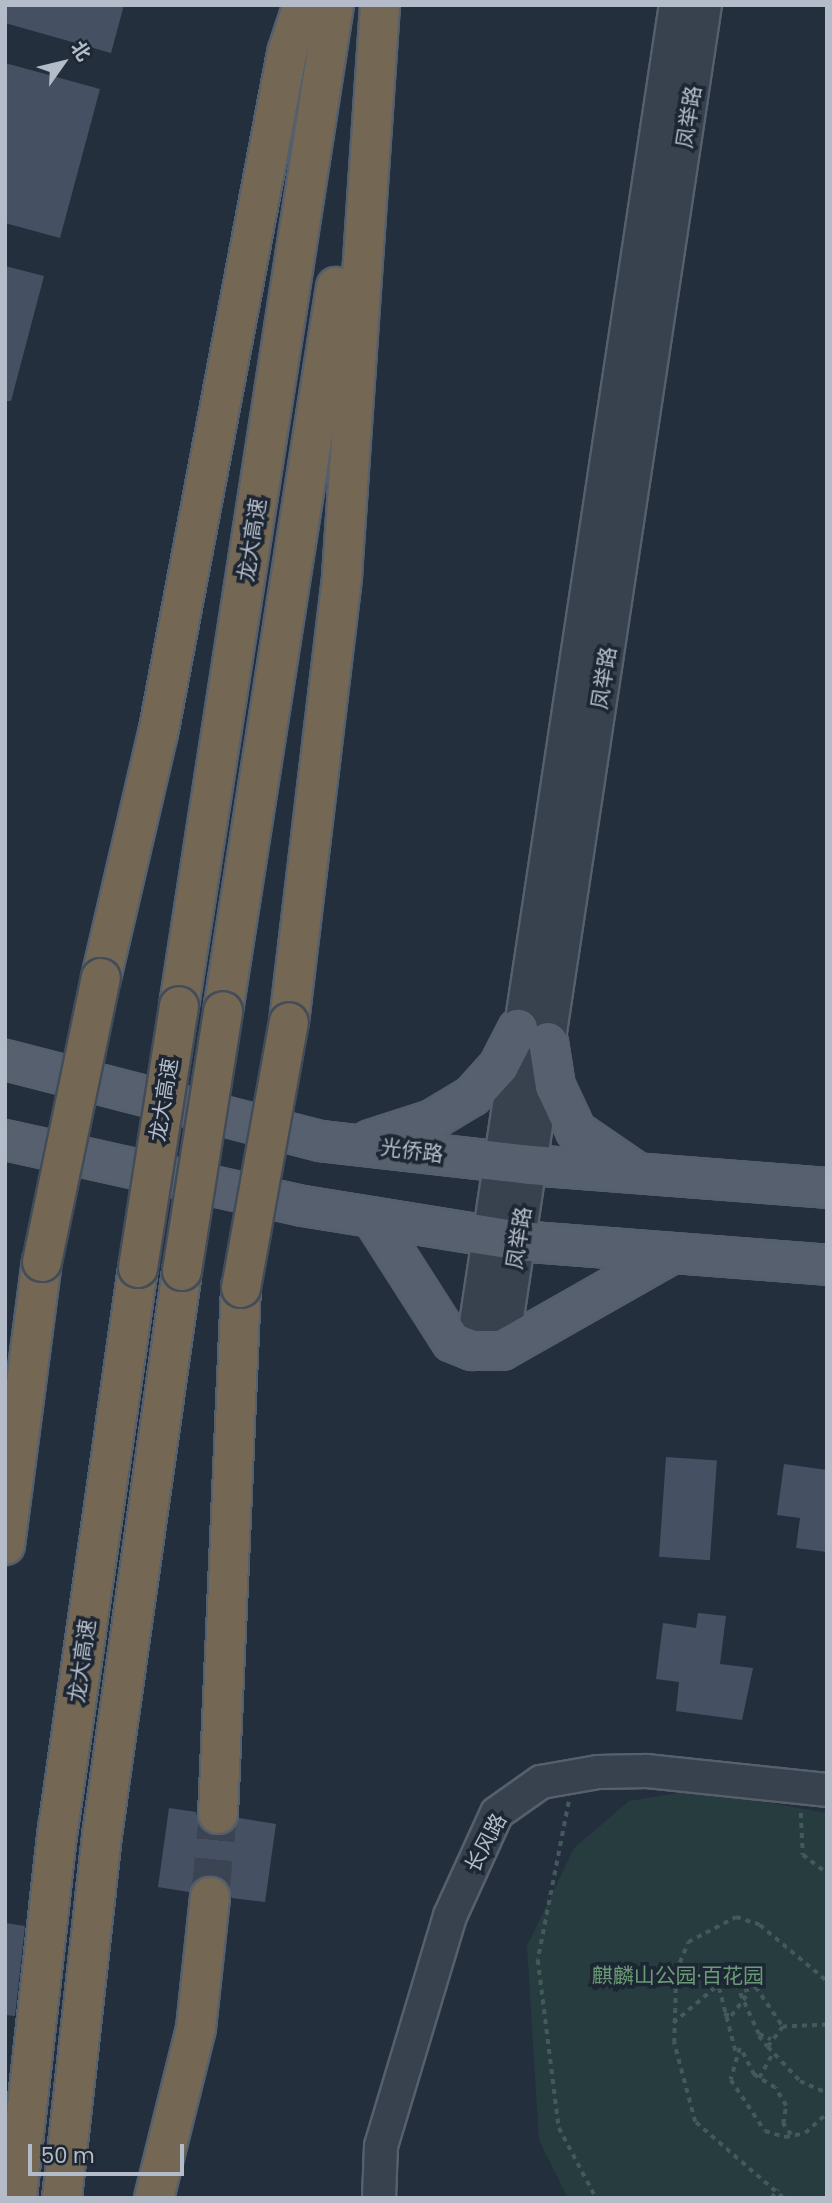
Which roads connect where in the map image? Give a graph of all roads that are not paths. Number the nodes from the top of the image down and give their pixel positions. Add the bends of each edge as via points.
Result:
1 (303, 5) edge
2 (334, 5) edge
3 (379, 5) edge
4 (676, 5) edge
5 (705, 5) edge
6 (533, 1036) junction
7 (5, 1060) edge
8 (5, 1140) edge
9 (338, 1143) junction
10 (514, 1163) junction
11 (652, 1177) junction
12 (827, 1188) edge
13 (372, 1217) junction
14 (503, 1238) junction
15 (670, 1255) junction
16 (827, 1265) edge
17 (487, 1350) junction
18 (5, 1545) edge
19 (813, 1790) edge
20 (218, 1814) tunnel mouth
21 (210, 1897) tunnel mouth
22 (17, 2198) edge
23 (62, 2198) edge
24 (154, 2198) edge
25 (379, 2198) edge

1 - 18 highway, bridge via 287,53 158,734 41,1262
2 - 22 highway, 龙大高速, bridge via 138,1268 56,1842
3 - 20 highway, bridge via 342,576 289,1022 241,1288
3 - 23 highway, 龙大高速, bridge via 182,1271 102,1835
4 - 6 street, 凤举路
5 - 6 street, 凤举路
6 - 9 main road via 454,1108 383,1138
6 - 10 street, 凤举路
6 - 11 main road via 576,1131 606,1156
7 - 9 main road, 光侨路
8 - 13 main road
9 - 10 main road, 光侨路
10 - 11 main road, 光侨路
10 - 14 street, 凤举路
11 - 12 main road, 光侨路
13 - 14 main road
13 - 17 main road via 452,1342
14 - 15 main road
14 - 17 street, 凤举路
15 - 16 main road
15 - 17 main road
19 - 25 street, 长风路 via 647,1770 541,1782 497,1813 450,1916 381,2146
21 - 24 highway via 196,2028

